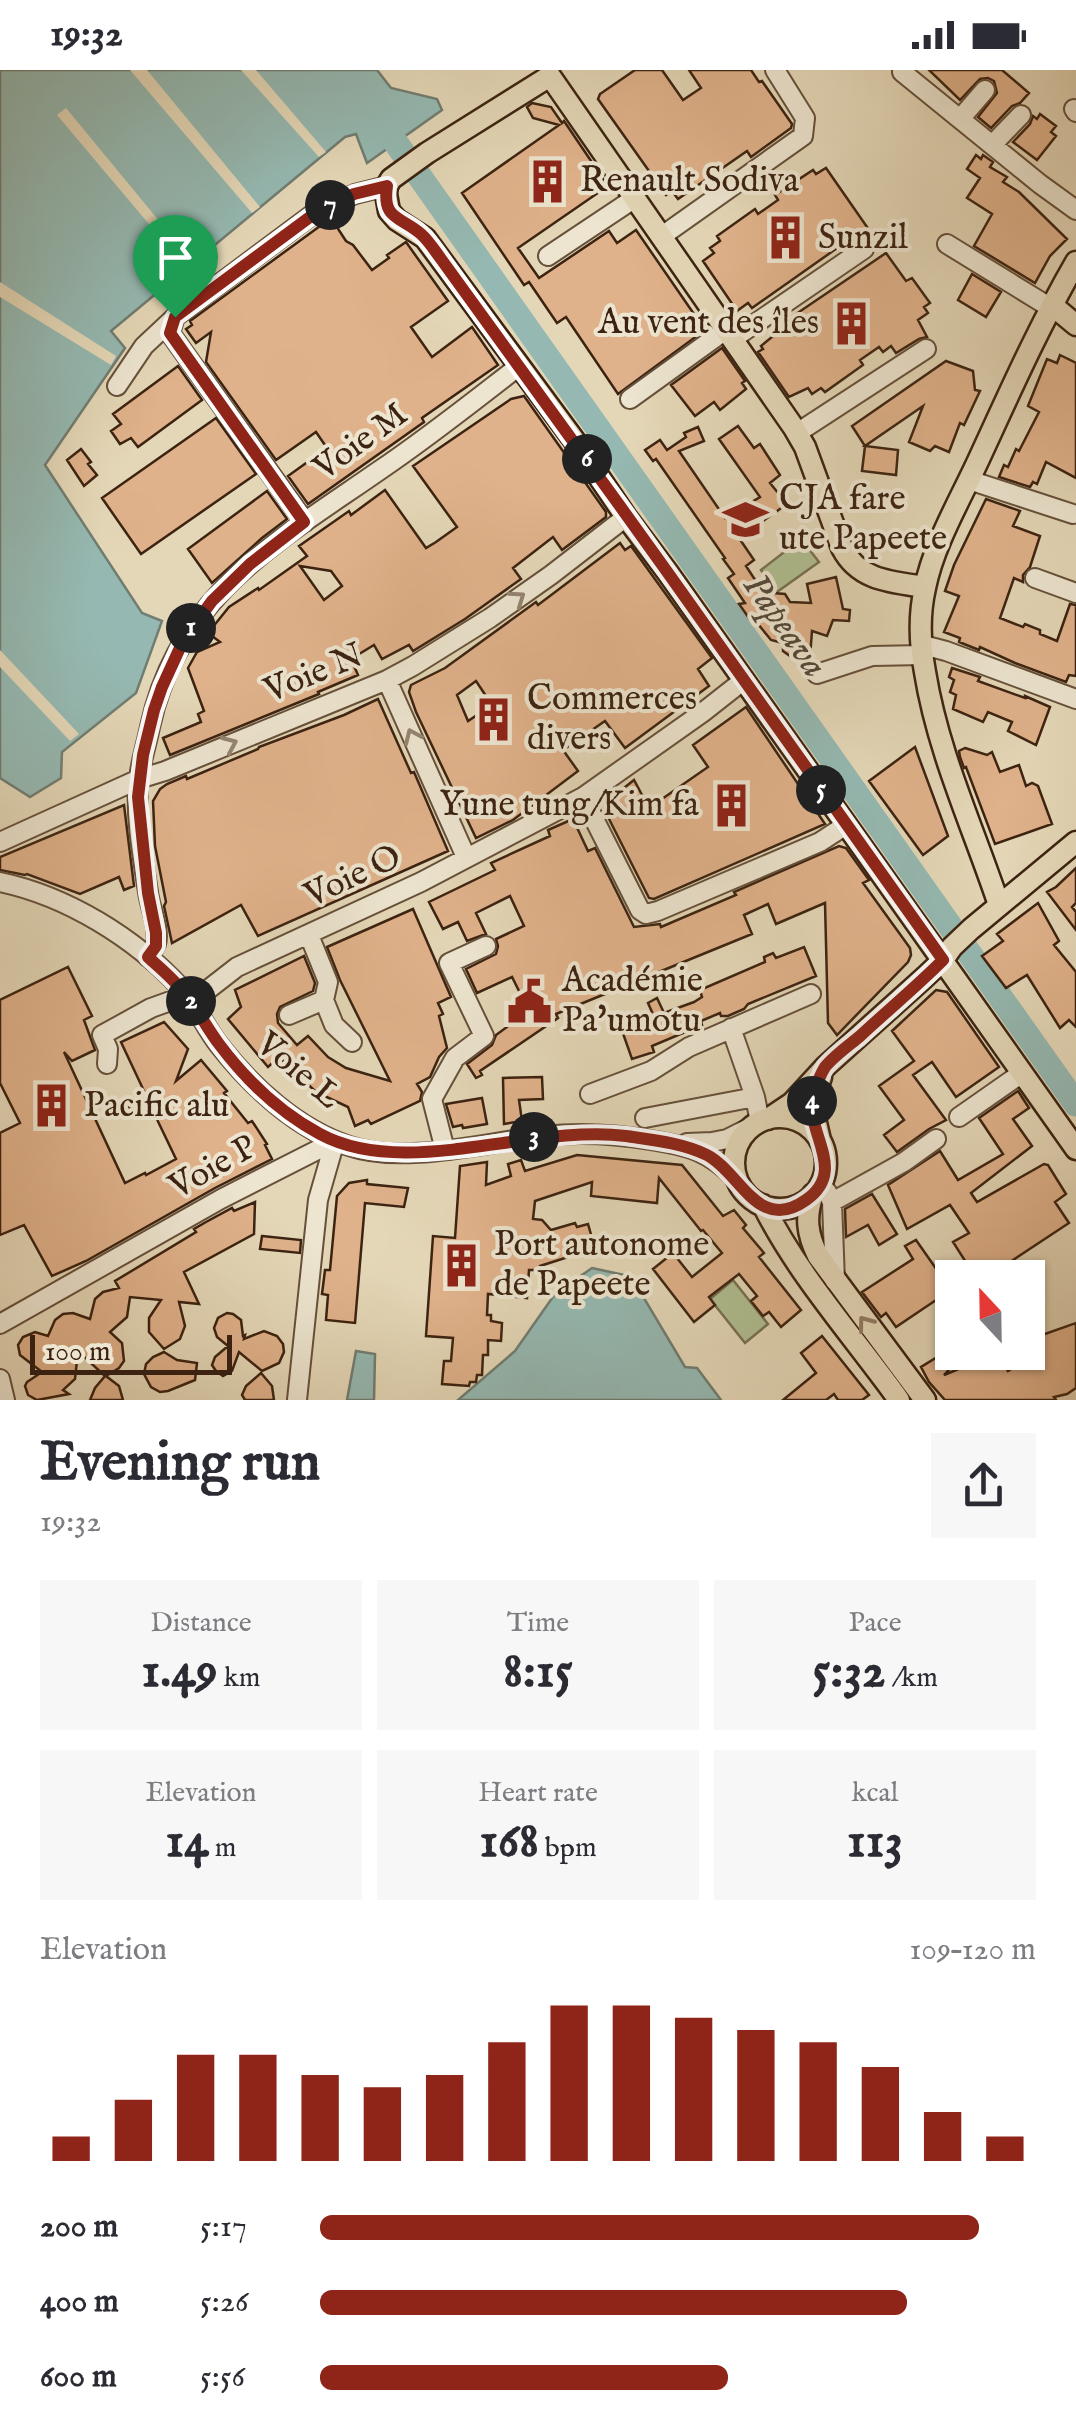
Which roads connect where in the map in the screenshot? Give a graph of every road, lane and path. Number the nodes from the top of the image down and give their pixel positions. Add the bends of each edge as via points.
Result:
1 (774, 70) edge
2 (554, 71) edge
3 (902, 72) edge
4 (985, 90) dead end
5 (1021, 115) dead end
6 (960, 119) junction
7 (992, 145) junction
8 (393, 178) junction
9 (635, 198) junction
10 (1076, 210) edge
11 (662, 236) junction
12 (947, 244) dead end
13 (864, 249) dead end
14 (548, 256) dead end
15 (1076, 262) edge
16 (1052, 307) junction
17 (175, 317) junction
18 (1076, 326) edge
19 (731, 334) junction
20 (926, 349) dead end
21 (521, 370) junction
22 (118, 386) dead end
23 (630, 399) dead end
24 (798, 433) junction
25 (969, 480) junction
26 (1073, 514) dead end
27 (626, 518) junction
28 (304, 522) junction
29 (1035, 578) dead end
30 (925, 587) junction
31 (1076, 593) edge
32 (923, 650) junction
33 (817, 674) dead end
34 (387, 680) junction
35 (744, 680) junction
36 (1076, 699) edge
37 (139, 779) junction
38 (583, 797) junction
39 (0, 823) edge
40 (846, 825) junction
41 (9, 838) edge
42 (1076, 842) edge
43 (466, 857) junction
44 (0, 882) edge
45 (998, 905) junction
46 (309, 934) junction
47 (486, 946) dead end
48 (947, 954) junction
49 (148, 957) junction
50 (812, 994) dead end
51 (189, 999) junction
52 (324, 1000) junction
53 (289, 1015) dead end
54 (731, 1028) junction
55 (352, 1042) dead end
56 (107, 1064) dead end
57 (826, 1066) junction
58 (1022, 1073) junction
59 (590, 1094) dead end
60 (755, 1097) junction
61 (690, 1110) junction
62 (959, 1117) dead end
63 (646, 1118) dead end
64 (760, 1122) junction
65 (936, 1139) dead end
66 (334, 1141) junction
67 (820, 1142) junction
68 (686, 1143) junction
69 (1075, 1146) edge
70 (445, 1150) junction
71 (737, 1180) junction
72 (822, 1193) junction
73 (762, 1205) junction
74 (0, 1324) edge
75 (0, 1379) edge
76 (5, 1400) edge
77 (298, 1400) edge
78 (899, 1400) edge
79 (925, 1400) edge

1 - 11 street via 806,118 803,136
2 - 8 main road
2 - 9 main road
3 - 6 street
4 - 6 street
5 - 7 street
6 - 7 street
7 - 10 street
8 - 17 street via 318,211
8 - 21 main road via 386,204 392,216 425,238
9 - 11 main road
9 - 14 street
11 - 19 main road
12 - 16 street
13 - 19 street
15 - 16 main road
16 - 18 main road
16 - 25 main road
17 - 22 street via 144,346
17 - 28 street via 170,333
19 - 23 street
19 - 24 main road
20 - 24 street
21 - 27 main road
21 - 28 street, Voie M
24 - 30 main road via 853,565 868,576
25 - 26 street
25 - 30 main road
34 -> 27 street, Voie N via 479,625
27 - 35 main road
28 - 37 street, Voie M via 224,586 184,639 154,710
29 - 31 street
30 - 32 main road
32 - 33 street via 872,656
32 - 36 street via 946,650
32 - 45 main road via 934,719
37 -> 34 street, Voie N
43 -> 34 street
35 - 38 street, Voie O
35 - 40 main road
37 - 41 street, Voie N
37 - 49 street, Voie M via 156,933
38 - 40 street via 646,914
38 - 43 street, Voie O
39 - 41 street
40 - 48 main road
42 - 45 main road
43 - 46 street, Voie O
44 - 49 street, Voie L via 64,904
45 - 48 main road
46 - 51 street, Voie O
46 - 52 street via 328,982
47 - 70 street via 449,963 484,1036 455,1058 432,1099
48 - 57 main road
48 - 58 main road
49 - 51 street, Voie L
50 - 54 street
51 - 56 street, Voie O via 151,1008 102,1035
51 - 66 street, Voie L via 250,1080
52 - 53 street
52 - 55 street via 334,1025
54 - 59 street via 651,1072
54 - 60 street
57 - 64 main road via 792,1104
57 - 67 main road via 812,1105
58 - 62 street
58 - 69 main road
60 - 61 street
60 - 64 street
61 - 63 street
61 - 68 street
64 - 67 main road via 798,1121
64 - 68 street via 727,1139
64 - 71 main road via 735,1153
65 - 72 street via 904,1162
66 - 70 street, Voie L via 374,1152
66 - 74 street, Voie P
66 - 77 street via 318,1200
67 - 72 main road
68 - 70 street, Voie L via 578,1134
68 - 71 street
71 - 73 main road
72 - 73 main road via 790,1207
79 -> 72 main road via 818,1256 808,1214
73 - 78 main road
75 - 76 street

